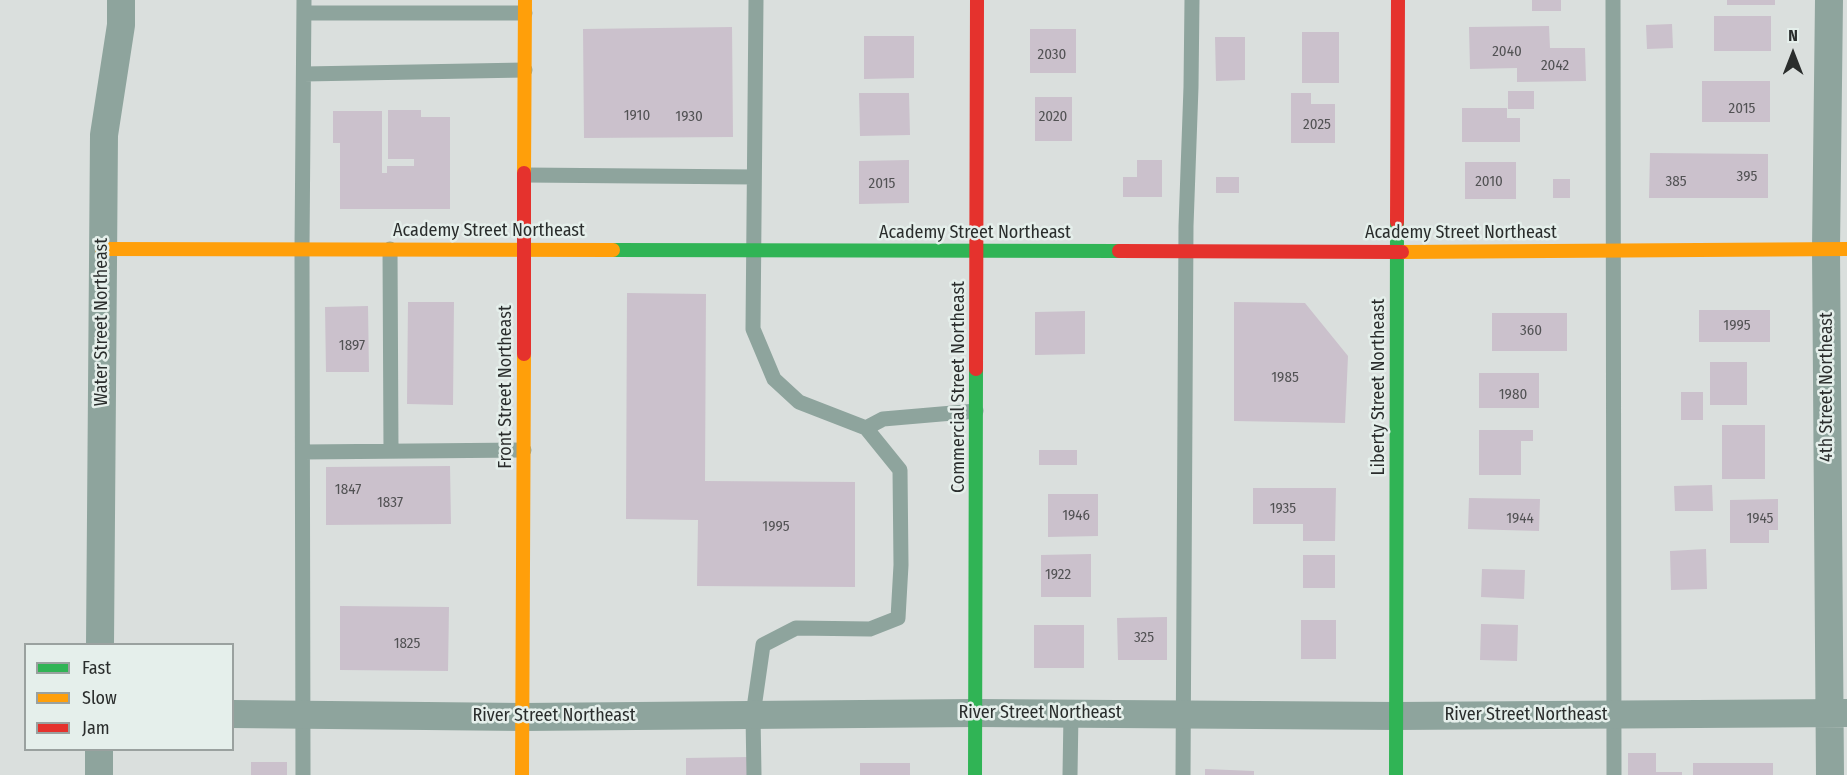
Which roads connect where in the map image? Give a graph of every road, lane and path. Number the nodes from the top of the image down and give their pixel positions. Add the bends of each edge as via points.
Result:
1 (122, 0) edge
2 (756, 0) edge
3 (977, 0) edge
4 (1192, 0) edge
5 (1398, 0) edge
6 (1613, 0) edge
7 (1829, 0) edge
8 (525, 6) edge
9 (304, 7) edge
10 (525, 70) junction
11 (304, 74) junction
12 (525, 175) junction
13 (754, 177) junction
14 (102, 249) junction
15 (302, 249) junction
16 (390, 249) junction
17 (524, 249) junction
18 (1837, 249) edge
19 (753, 250) junction
20 (1614, 250) junction
21 (977, 251) junction
22 (1186, 251) junction
23 (1397, 252) junction
24 (976, 411) junction
25 (866, 428) junction
26 (524, 450) junction
27 (391, 451) junction
28 (303, 452) junction
29 (100, 643) edge
30 (975, 713) junction
31 (1071, 713) junction
32 (1838, 713) edge
33 (234, 714) edge
34 (303, 714) junction
35 (1182, 714) junction
36 (753, 715) junction
37 (1614, 715) junction
38 (1396, 716) junction
39 (523, 717) junction
40 (99, 751) edge
41 (99, 775) edge
42 (303, 775) edge
43 (522, 775) edge
44 (754, 775) edge
45 (975, 775) edge
46 (1070, 775) edge
47 (1183, 775) edge
48 (1396, 775) edge
49 (1614, 775) edge
50 (1830, 775) edge

1 - 14 street, Water Street Northeast via 104,135
2 - 13 lane
3 - 21 main road, Commercial Street Northeast
4 - 22 lane
5 - 23 main road, Liberty Street Northeast
6 - 20 lane
7 - 18 street, 4th Street Northeast
8 - 9 lane
8 - 10 main road, Front Street Northeast
9 - 11 lane
10 - 11 lane
10 - 12 main road, Front Street Northeast
11 - 15 lane
12 - 13 lane
12 - 17 main road, Front Street Northeast
13 - 19 lane
14 - 15 main road, Academy Street Northeast
14 - 29 street, Water Street Northeast
15 - 16 main road, Academy Street Northeast
15 - 28 lane
16 - 17 main road, Academy Street Northeast
16 - 27 lane
17 - 19 main road, Academy Street Northeast
17 - 26 main road, Front Street Northeast
18 - 20 main road, Academy Street Northeast
18 - 32 street, 4th Street Northeast
19 - 21 main road, Academy Street Northeast
19 - 25 lane via 753,329 774,379 799,402
20 - 23 main road, Academy Street Northeast
20 - 37 lane
21 - 22 main road, Academy Street Northeast
21 - 24 main road, Commercial Street Northeast
22 - 23 main road, Academy Street Northeast
22 - 35 lane
23 - 38 main road, Liberty Street Northeast
24 - 25 lane via 883,419
24 - 30 main road, Commercial Street Northeast
25 - 36 lane via 900,470 898,618 870,628 796,628 763,645
26 - 27 lane
26 - 39 main road, Front Street Northeast
27 - 28 lane
28 - 34 lane
30 - 31 street, River Street Northeast
30 - 36 street, River Street Northeast
30 - 45 main road, Commercial Street Northeast
31 - 35 street, River Street Northeast
31 - 46 lane
32 - 37 street, River Street Northeast
32 - 50 street, 4th Street Northeast
33 - 34 street, River Street Northeast
34 - 39 street, River Street Northeast
34 - 42 lane
35 - 38 street, River Street Northeast
35 - 47 lane
36 - 39 street, River Street Northeast
36 - 44 lane
37 - 38 street, River Street Northeast
37 - 49 lane
38 - 48 main road, Liberty Street Northeast
39 - 43 main road, Front Street Northeast
40 - 41 street

